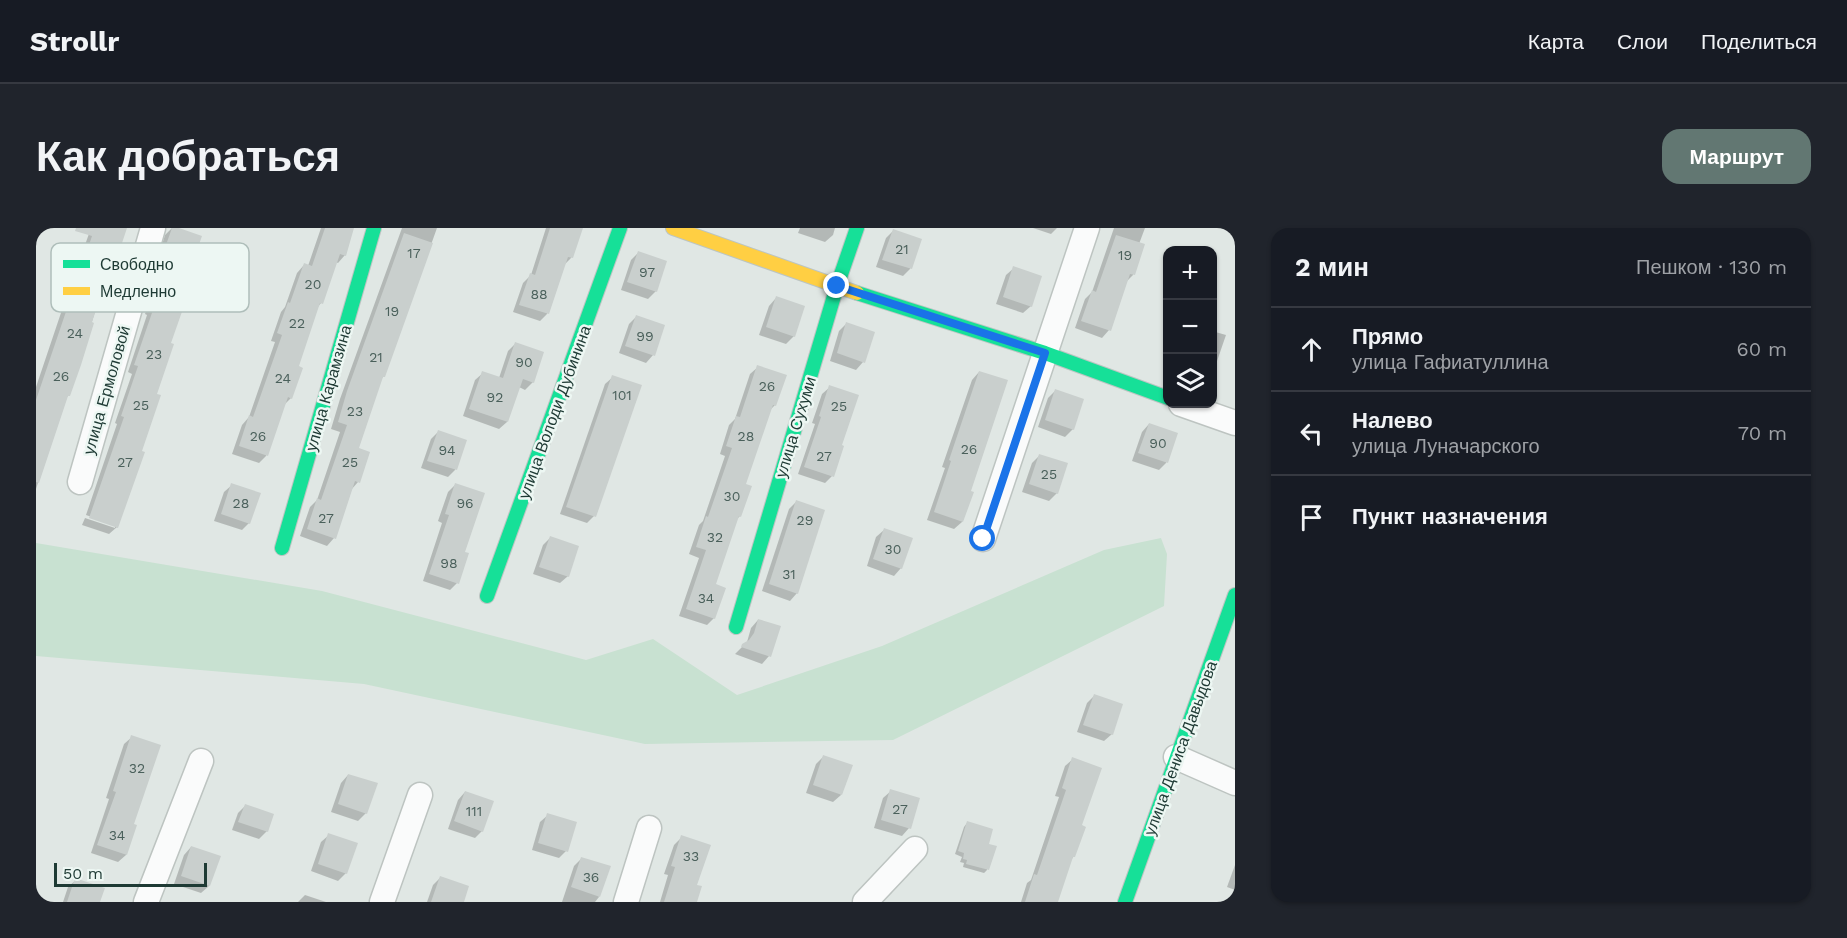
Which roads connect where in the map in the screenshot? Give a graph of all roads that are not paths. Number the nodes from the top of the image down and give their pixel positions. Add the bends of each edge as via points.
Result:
1 (153, 228) edge
2 (374, 228) edge
3 (620, 228) edge
4 (673, 228) edge
5 (856, 228) edge
6 (1087, 228) edge
7 (149, 243) edge
8 (837, 286) junction
9 (129, 312) edge
10 (1045, 353) junction
11 (1163, 397) edge
12 (1192, 408) edge
13 (1235, 423) edge
14 (80, 482) dead end
15 (983, 539) dead end
16 (282, 548) dead end
17 (1235, 595) edge
18 (487, 596) dead end
19 (736, 627) dead end
20 (1176, 757) junction
21 (201, 761) dead end
22 (1235, 783) edge
23 (420, 795) dead end
24 (649, 828) dead end
25 (915, 849) dead end
26 (146, 902) edge
27 (381, 902) edge
28 (626, 902) edge
29 (865, 902) edge
30 (1125, 902) edge

1 - 7 street, улица Ермоловой
2 - 16 street, улица Карамзина
3 - 18 street, улица Володи Дубинина
4 - 8 street
5 - 8 street, улица Сухуми
6 - 10 street
8 - 10 street
8 - 19 street, улица Сухуми
9 - 14 street, улица Ермоловой
10 - 11 street
10 - 15 street
12 - 13 street
17 - 20 street, улица Дениса Давыдова
20 - 22 street
20 - 30 street, улица Дениса Давыдова
21 - 26 street
23 - 27 street
24 - 28 street
25 - 29 street

